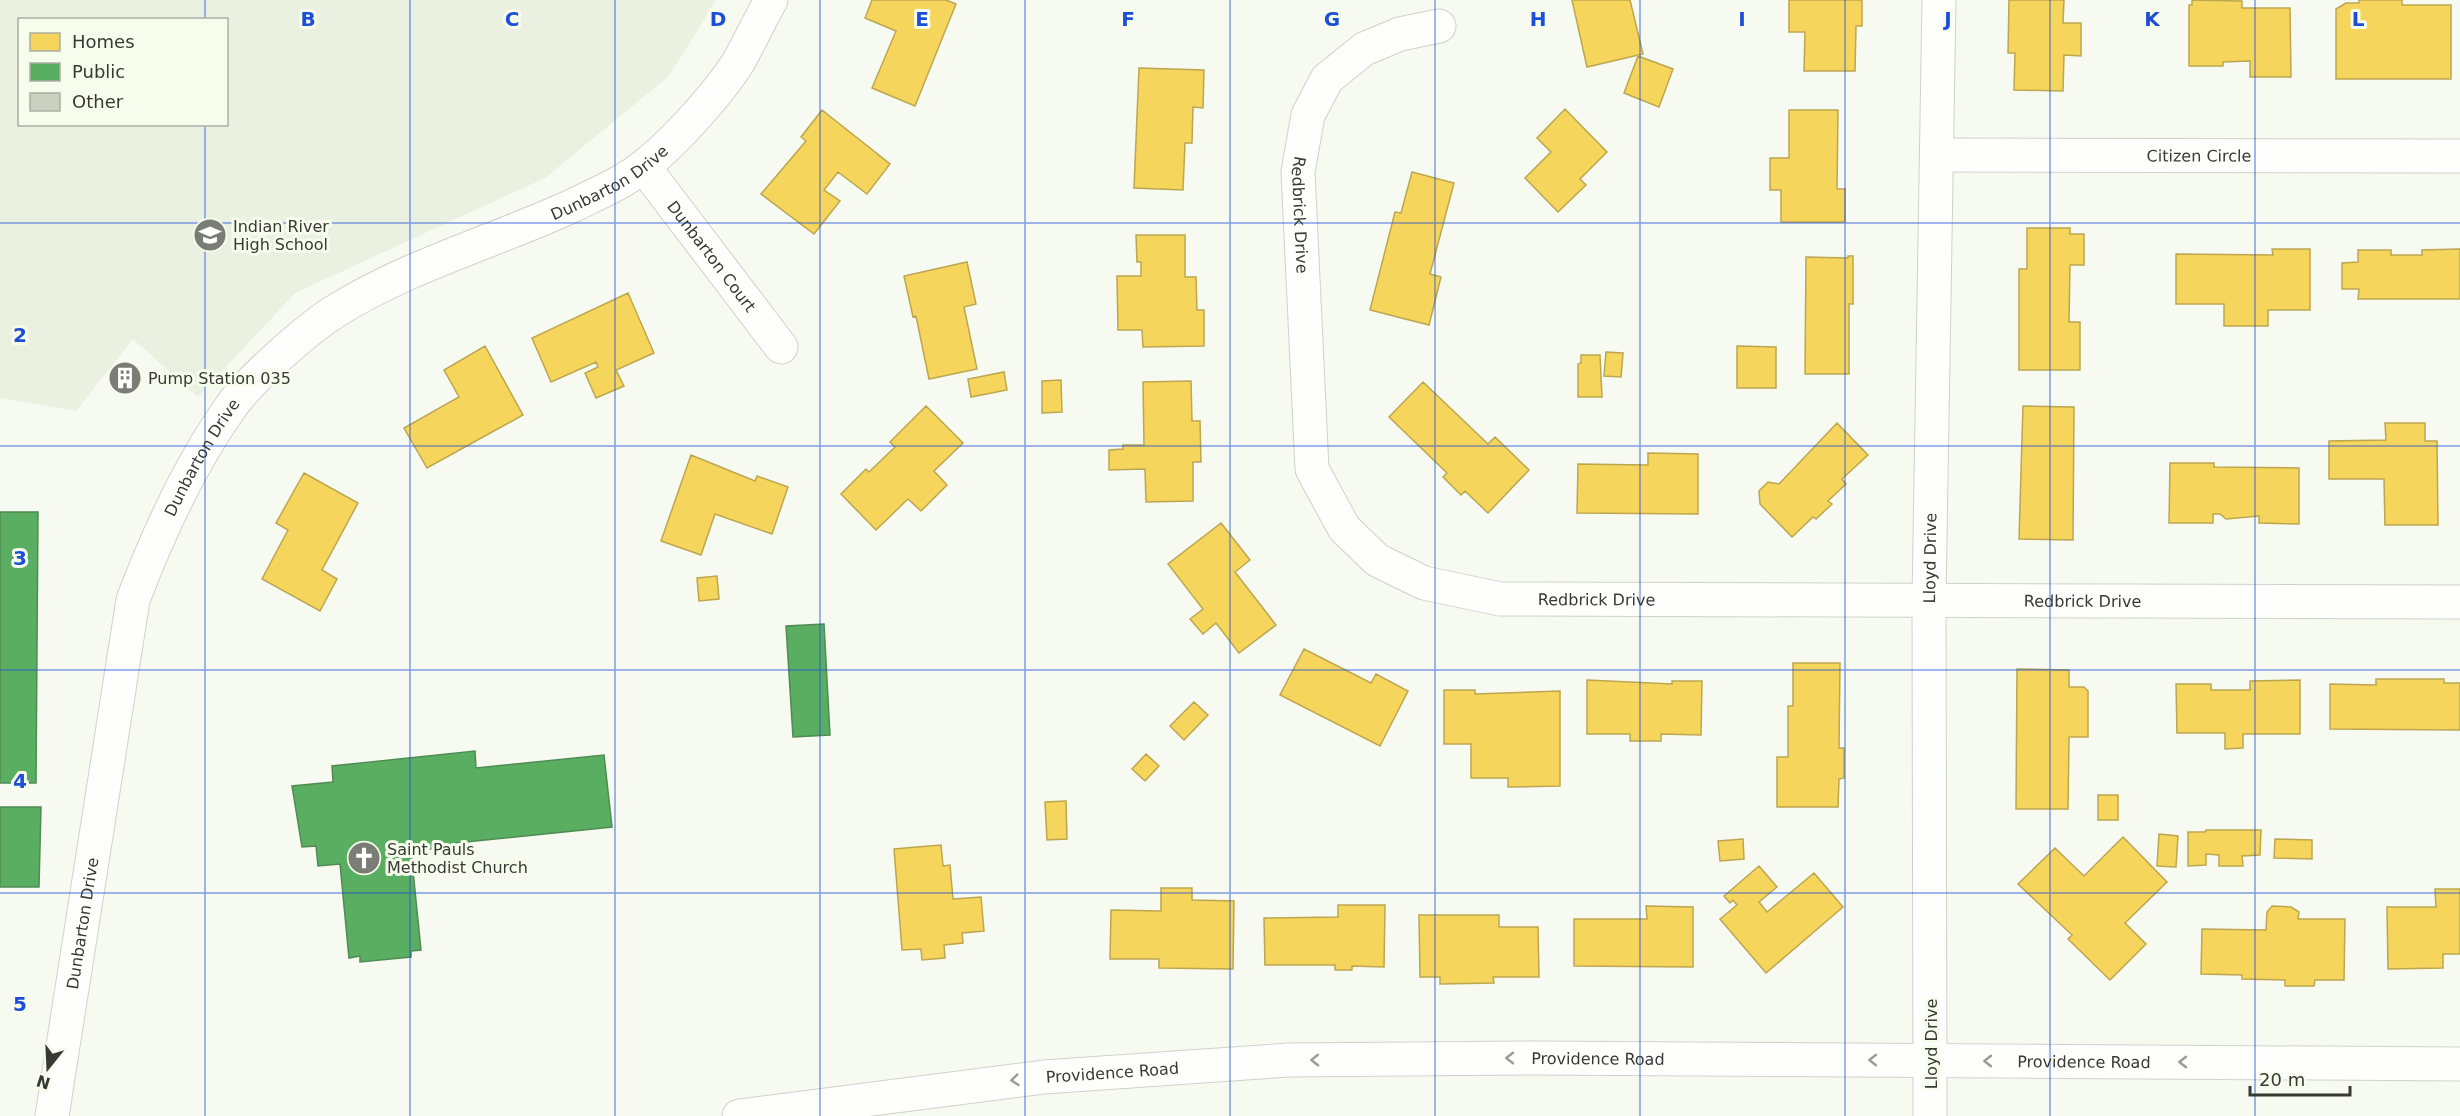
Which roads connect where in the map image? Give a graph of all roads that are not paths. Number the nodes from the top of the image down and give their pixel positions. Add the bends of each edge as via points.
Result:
1 (771, 0) edge
2 (1939, 0) edge
3 (1438, 26) dead end
4 (1938, 155) junction
5 (2460, 156) edge
6 (644, 167) junction
7 (781, 347) dead end
8 (1929, 599) junction
9 (2460, 602) edge
10 (1931, 1061) junction
11 (2460, 1064) edge
12 (52, 1116) edge
13 (739, 1116) edge
14 (1930, 1116) edge

1 - 6 street, Dunbarton Drive via 738,62 694,117
2 - 4 street, Lloyd Drive
3 - 8 street, Redbrick Drive via 1400,34 1364,50 1327,79 1308,115 1298,172 1312,469 1344,528 1377,560 1424,583 1500,599
4 - 5 street, Citizen Circle
4 - 8 street, Lloyd Drive
6 - 7 street, Dunbarton Court
6 - 12 street, Dunbarton Drive via 529,226 385,283 332,313 279,357 230,407 152,550 133,600
8 - 9 street, Redbrick Drive
8 - 10 street, Lloyd Drive
11 -> 10 street, Providence Road
10 -> 13 street, Providence Road via 1289,1060 1044,1077
10 - 14 street, Lloyd Drive

